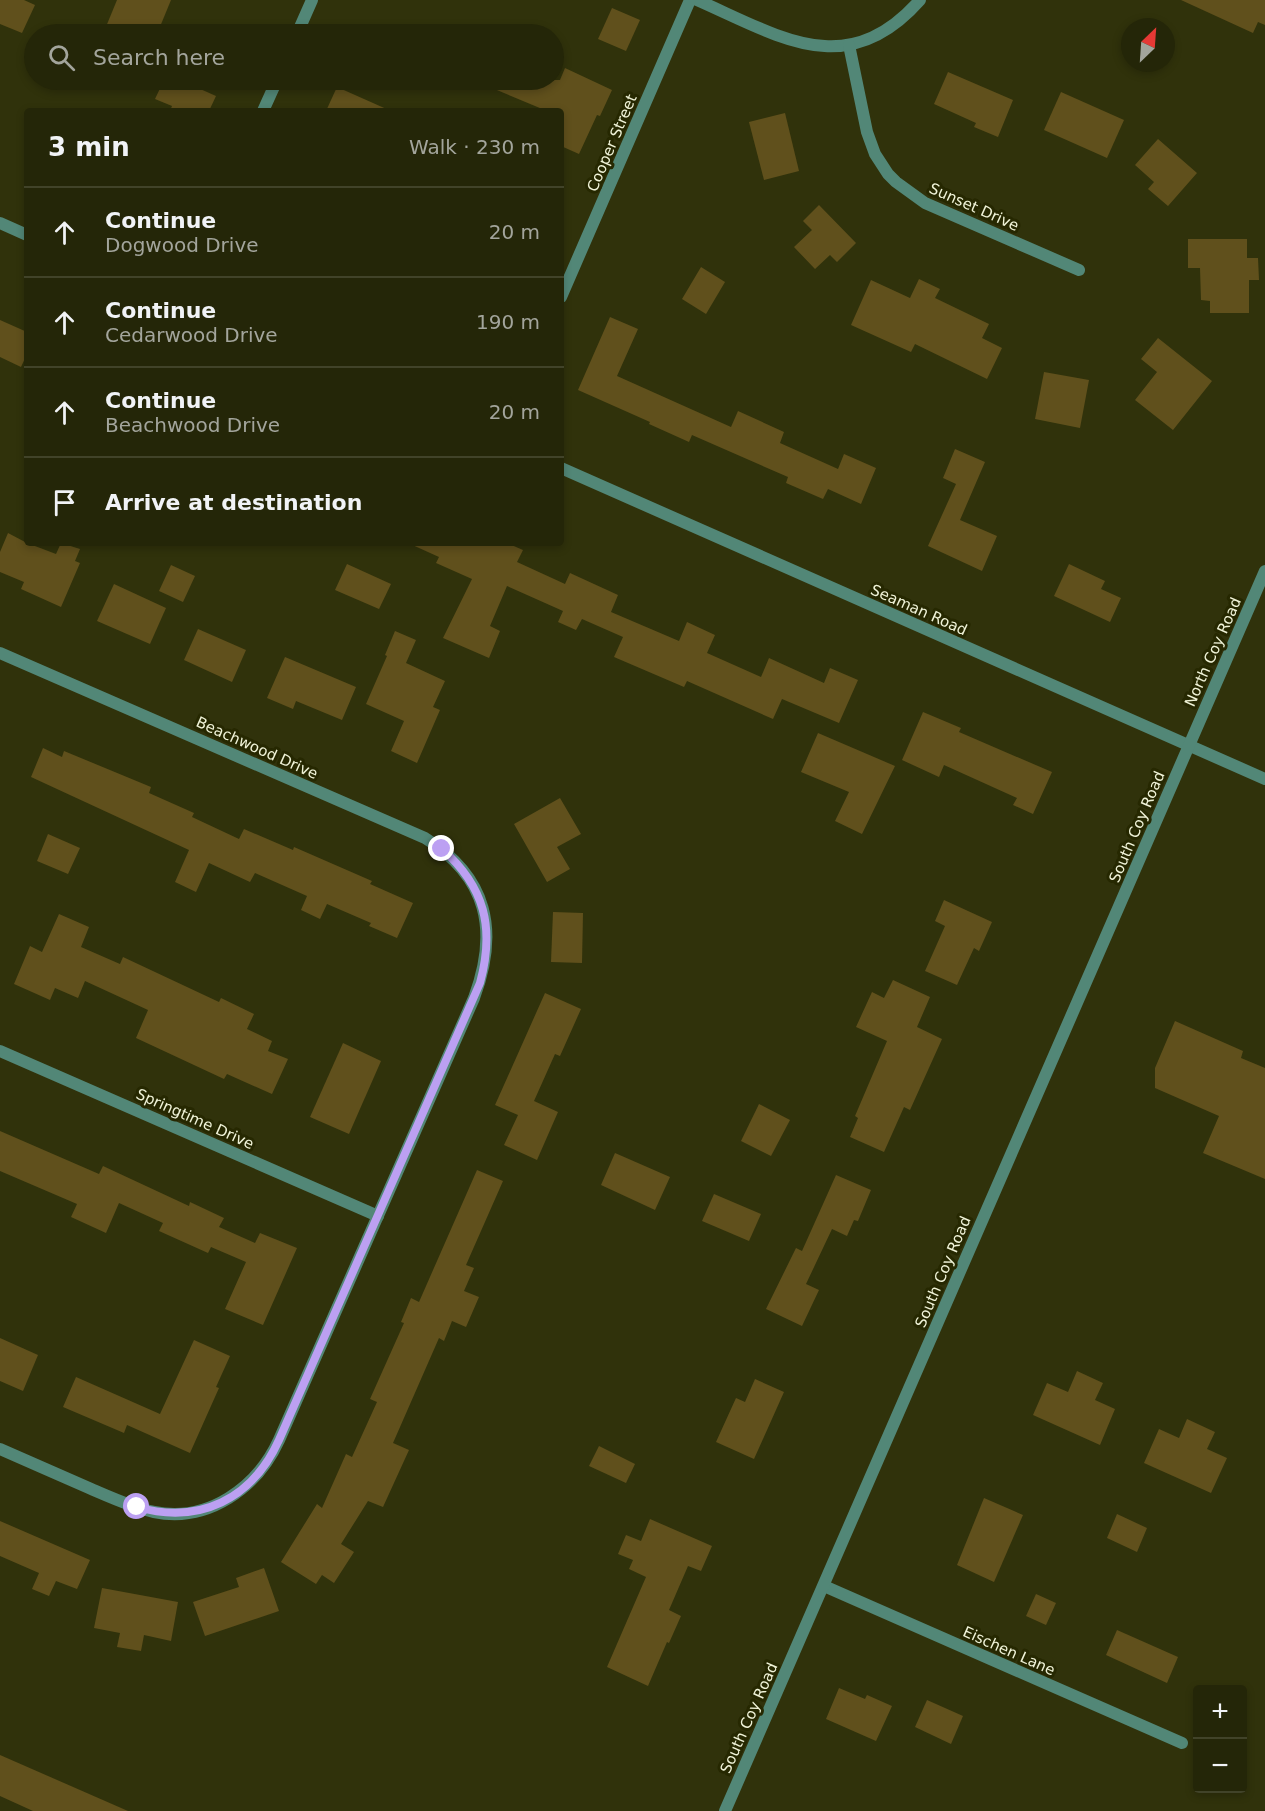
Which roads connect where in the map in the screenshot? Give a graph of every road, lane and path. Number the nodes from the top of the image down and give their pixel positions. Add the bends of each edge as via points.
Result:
1 (312, 0) edge
2 (690, 0) edge
3 (696, 0) edge
4 (920, 0) edge
5 (301, 24) edge
6 (849, 45) junction
7 (272, 90) edge
8 (264, 108) edge
9 (0, 223) edge
10 (24, 234) edge
11 (1079, 270) dead end
12 (564, 290) edge
13 (564, 469) edge
14 (1265, 570) edge
15 (0, 653) edge
16 (1189, 745) junction
17 (1265, 779) edge
18 (0, 1051) edge
19 (378, 1216) junction
20 (0, 1449) edge
21 (824, 1586) junction
22 (1182, 1743) dead end
23 (725, 1811) edge

1 - 5 street
2 - 12 street, Cooper Street
3 - 6 street via 807,45
4 - 6 street via 896,24
6 - 11 street, Sunset Drive via 867,132 881,164 896,182 925,203
7 - 8 street
9 - 10 street
13 - 16 street, Seaman Road
14 - 16 street, North Coy Road
15 - 19 street, Beachwood Drive via 425,838 442,849 469,879 479,899 487,933 480,983
16 - 17 street, Seaman Road
16 - 21 street, South Coy Road
18 - 19 street, Springtime Drive
19 - 20 street, Beachwood Drive via 273,1454 263,1470 236,1495 199,1512 155,1512
21 - 22 street, Eischen Lane
21 - 23 street, South Coy Road

